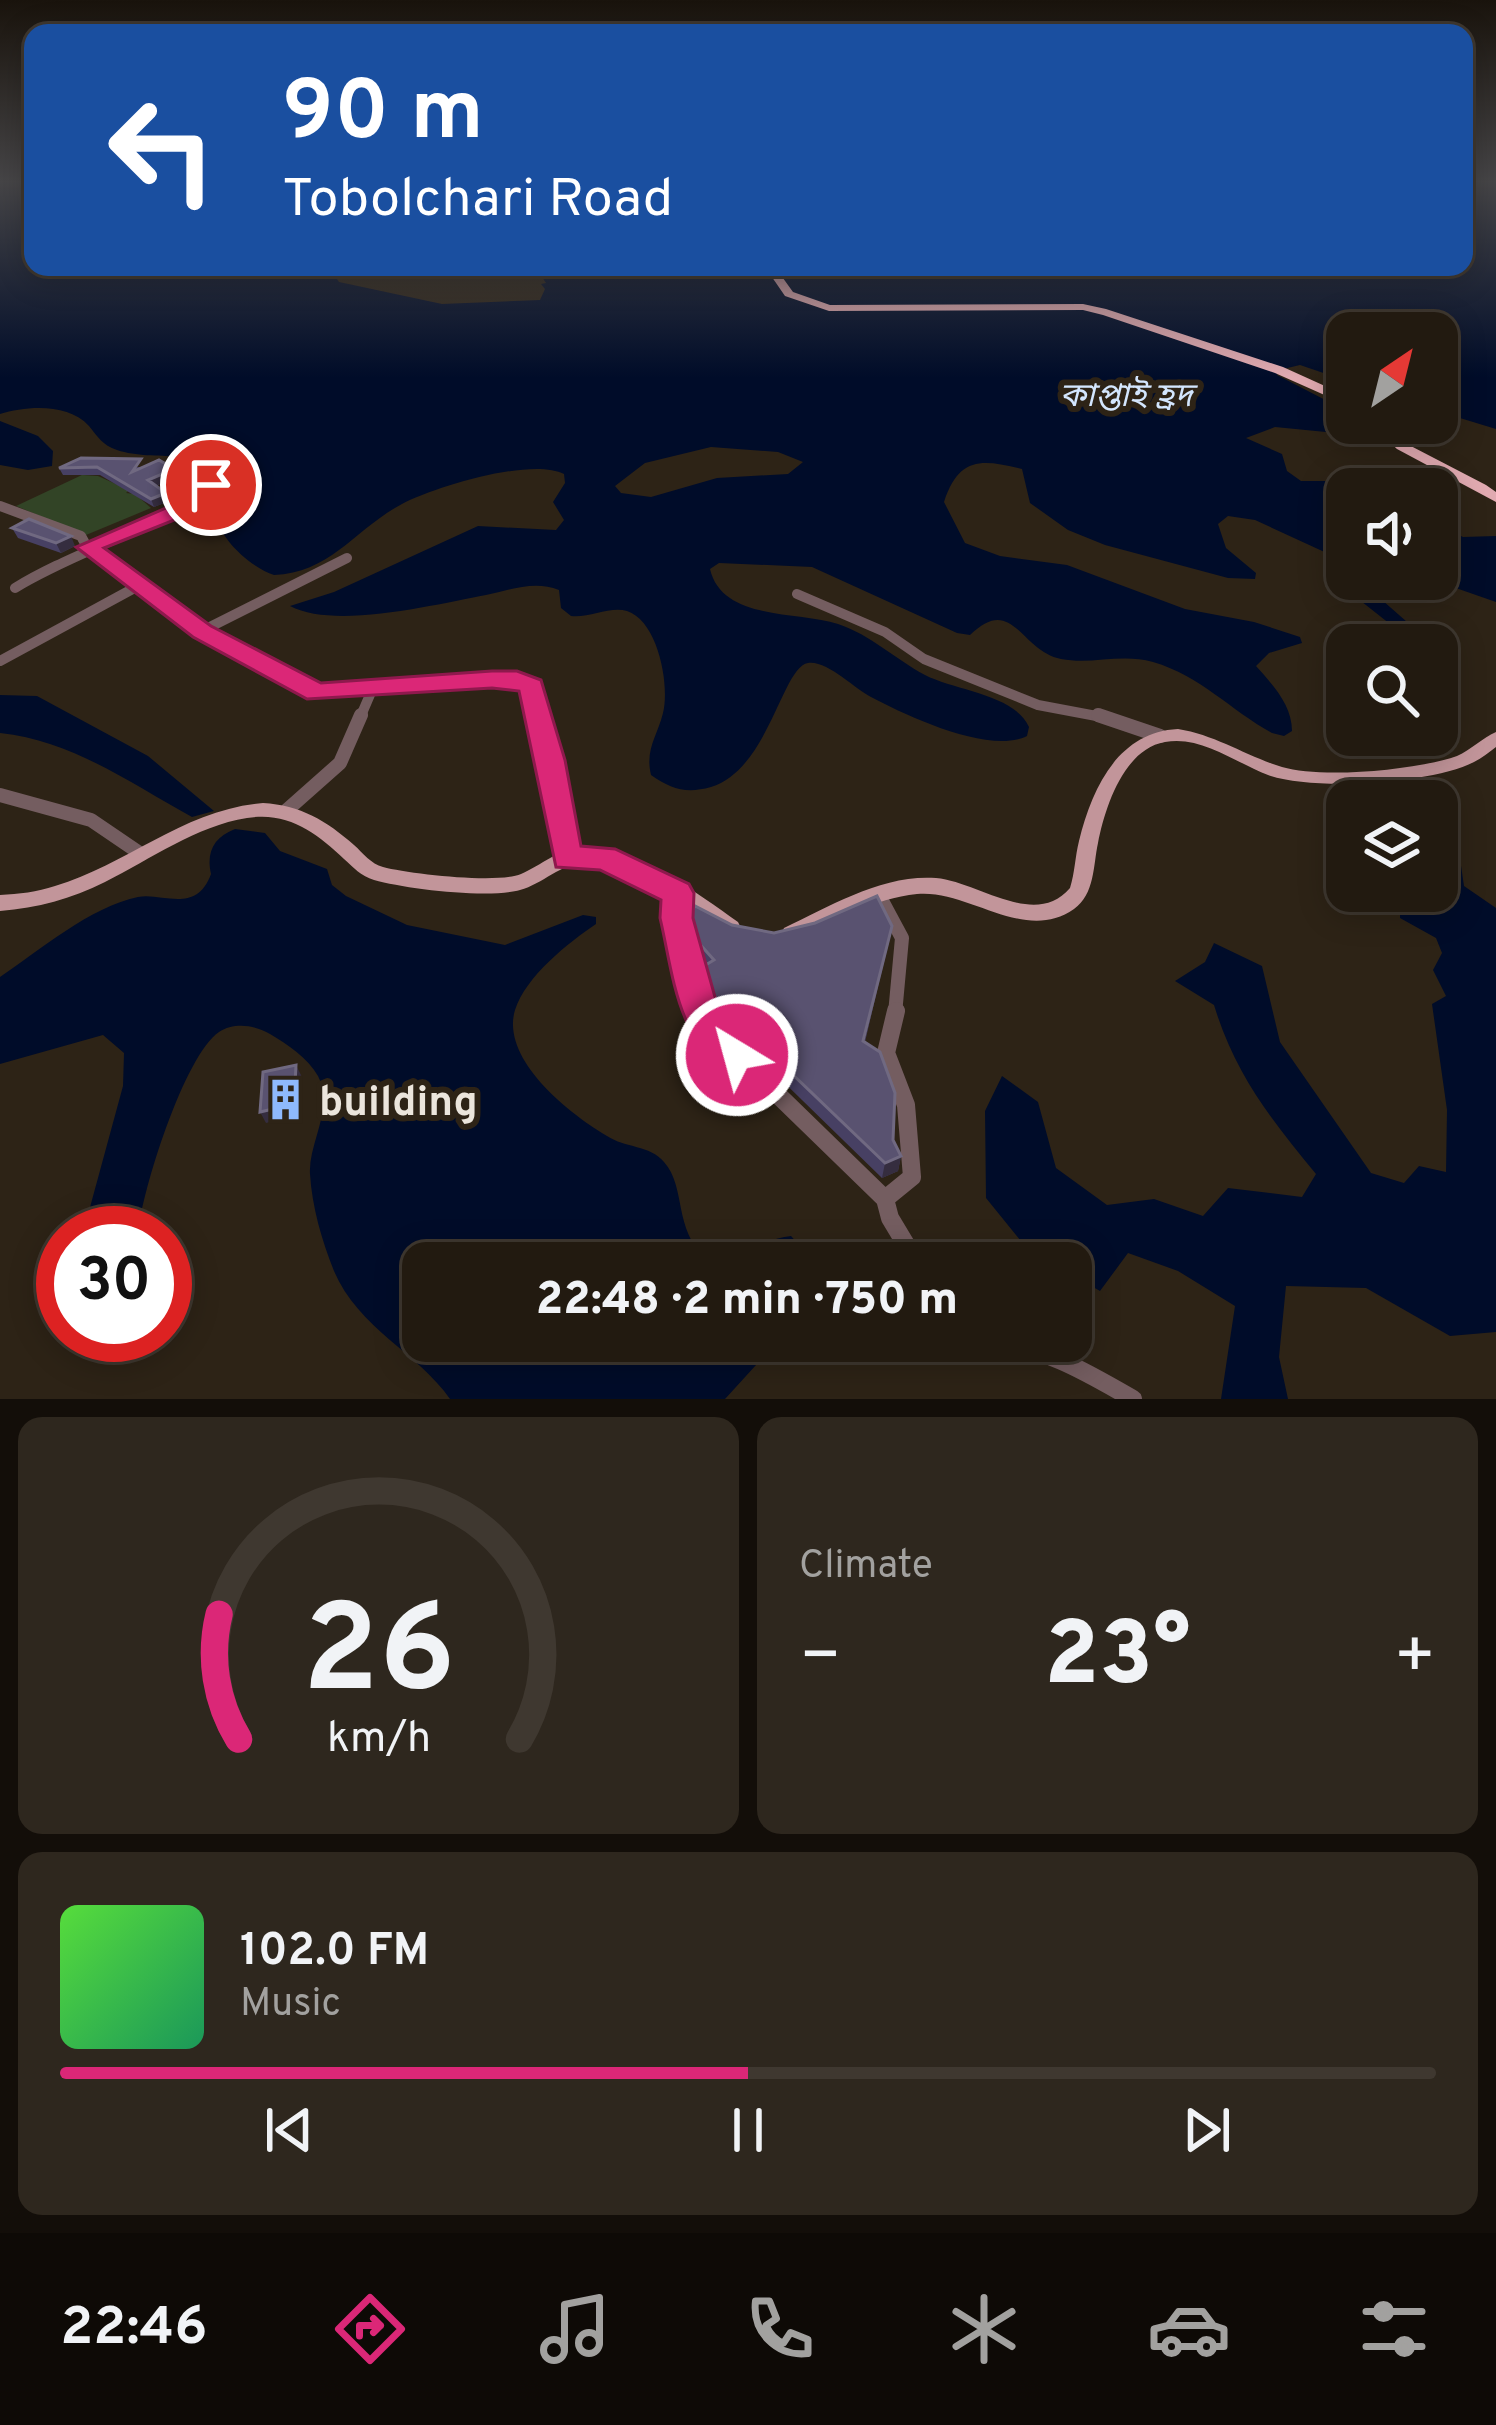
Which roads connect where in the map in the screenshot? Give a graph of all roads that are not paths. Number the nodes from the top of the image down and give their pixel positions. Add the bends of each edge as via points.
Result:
1 (776, 276) edge
2 (1326, 391) edge
3 (1399, 444) edge
4 (212, 484) dead end
5 (1496, 498) edge
6 (3, 510) edge
7 (88, 547) junction
8 (347, 558) dead end
9 (138, 586) junction
10 (15, 588) dead end
11 (797, 594) dead end
12 (202, 631) junction
13 (0, 661) edge
14 (372, 690) junction
15 (1160, 736) junction
16 (1496, 738) edge
17 (0, 795) edge
18 (287, 809) junction
19 (141, 854) junction
20 (568, 859) junction
21 (678, 893) junction
22 (880, 897) junction
23 (0, 903) edge
24 (885, 1199) junction
25 (904, 1242) edge
26 (1071, 1362) edge
27 (1133, 1399) edge

1 - 2 highway via 789,294 829,308 1106,312
3 - 5 highway
4 - 7 street via 174,513
6 - 7 street via 61,526
7 - 9 street
7 - 10 street
8 - 12 street
9 - 12 street
9 - 13 street
11 - 15 street via 885,632 924,659 1039,705 1093,712
12 - 14 street via 317,692
14 - 18 street via 340,763
14 - 20 street via 492,680 532,686
15 - 16 main road via 1186,736 1285,774 1329,781 1462,761
15 - 22 main road via 1132,752 1102,794 1077,895 1064,907 1022,910 941,886
17 - 19 street via 91,820
18 - 19 main road via 242,812
18 - 20 main road via 370,872 508,885
19 - 23 main road via 57,894
20 - 21 main road via 603,858
21 - 22 main road via 755,935 792,934
21 - 24 street via 676,918 704,1024
22 - 24 street via 902,938 886,1053 906,1105 913,1177
24 - 25 street
26 - 27 street

